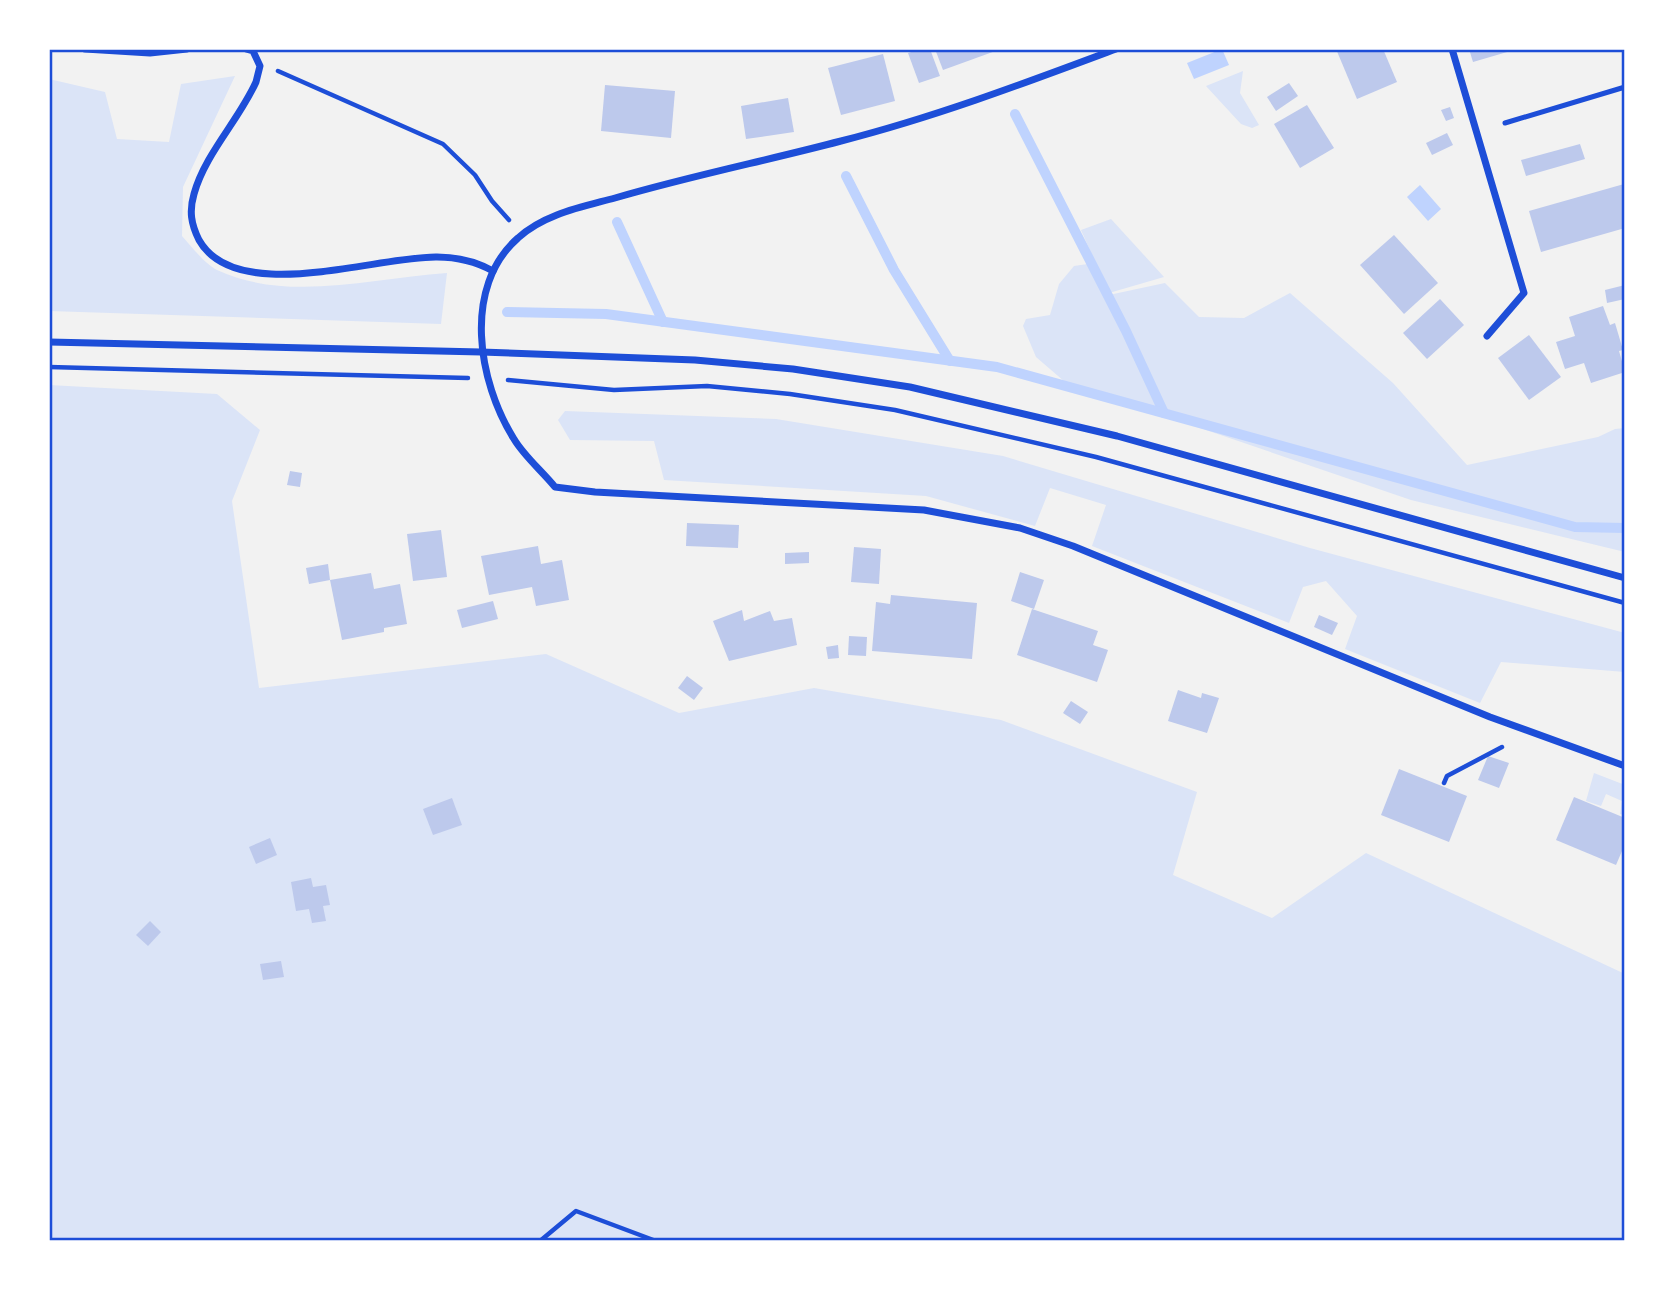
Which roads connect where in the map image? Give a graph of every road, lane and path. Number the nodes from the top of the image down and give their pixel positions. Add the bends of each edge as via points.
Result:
1 (85, 49) edge
2 (187, 49) edge
3 (246, 49) edge
4 (1116, 49) edge
5 (1452, 49) edge
6 (258, 62) junction
7 (1625, 87) edge
8 (1505, 123) dead end
9 (526, 232) junction
10 (493, 271) junction
11 (1487, 336) dead end
12 (49, 342) edge
13 (481, 352) junction
14 (49, 367) edge
15 (489, 379) junction
16 (1625, 578) edge
17 (1625, 603) edge
18 (1502, 747) dead end
19 (1625, 766) edge
20 (1444, 783) dead end
21 (540, 1241) edge
22 (656, 1241) edge

1 - 2 street via 150,53
3 - 6 street via 253,51
4 - 9 street via 947,111 590,205
5 - 11 street via 1524,293
6 - 9 path via 443,144 475,175 508,219
6 - 10 street via 247,102 194,192 190,215 206,251 248,272 377,266 434,256 460,258
7 - 8 lane
9 - 10 street
10 - 13 street via 485,296
12 - 13 street
13 - 15 street
13 - 16 street via 695,360 910,387 1117,436
14 - 15 path
15 - 17 path via 614,390 707,386 895,410 1096,457
15 - 19 street via 514,439 555,487 924,510 1020,528 1490,717
18 - 20 path via 1447,776
21 - 22 path via 576,1211

